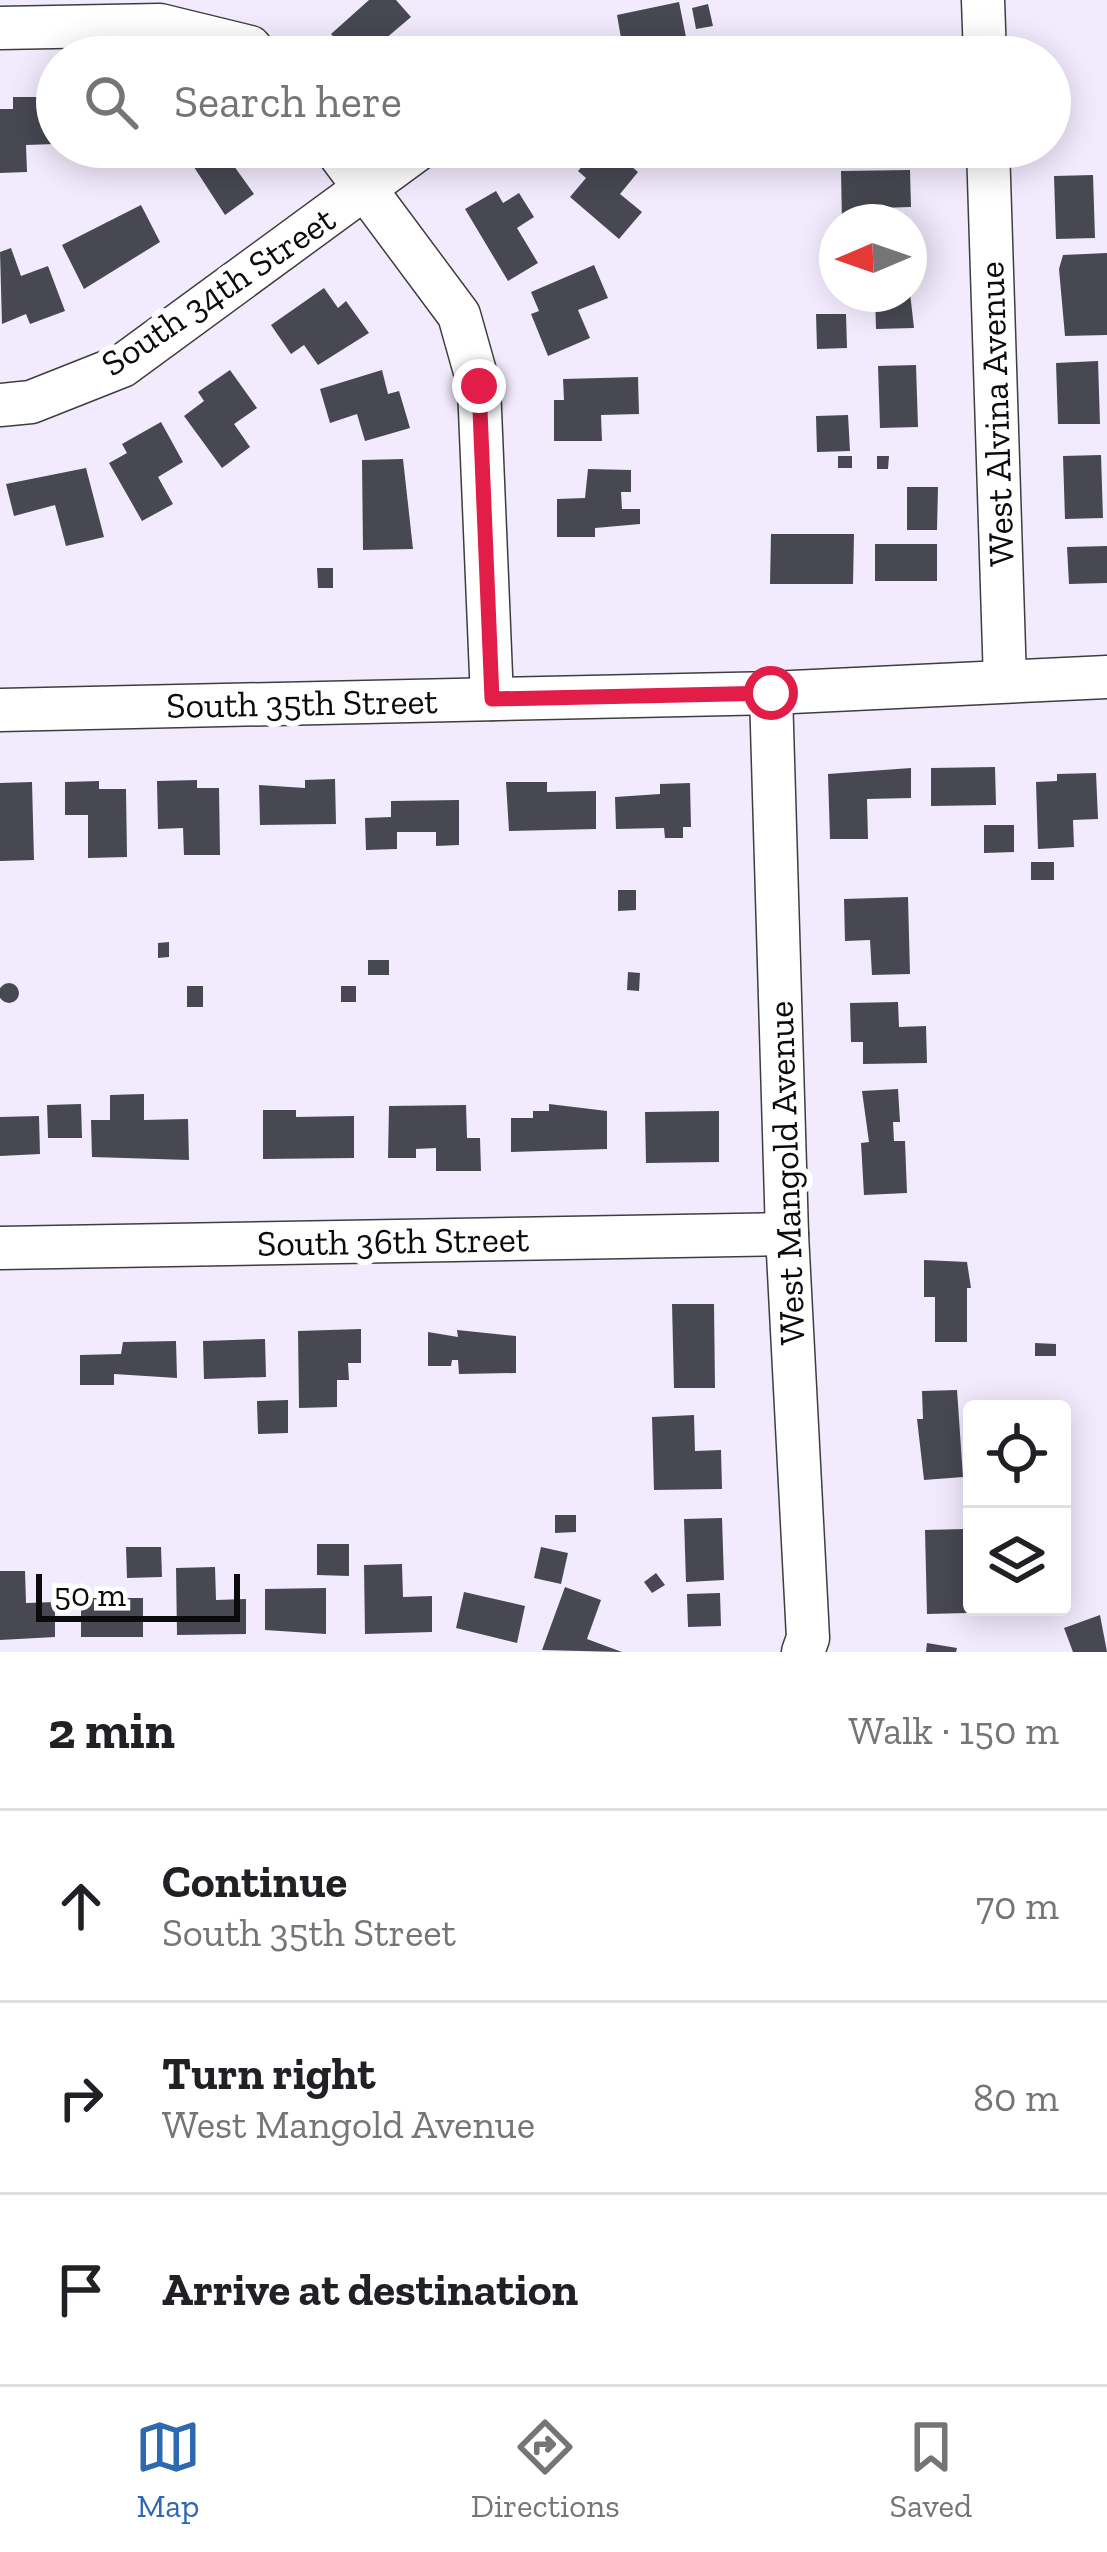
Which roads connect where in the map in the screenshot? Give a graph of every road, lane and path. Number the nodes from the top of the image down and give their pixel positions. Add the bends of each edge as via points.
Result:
1 (983, 0) edge
2 (0, 28) edge
3 (205, 36) edge
4 (984, 36) edge
5 (350, 168) edge
6 (393, 168) edge
7 (989, 168) edge
8 (365, 189) junction
9 (0, 405) edge
10 (1107, 677) edge
11 (1005, 681) junction
12 (771, 693) junction
13 (492, 699) junction
14 (0, 710) edge
15 (787, 1234) junction
16 (0, 1247) edge
17 (803, 1652) edge

1 - 4 street
2 - 3 street via 160,25
5 - 8 street
6 - 8 street, South 34th Street
7 - 11 street, West Alvina Avenue
8 - 9 street, South 34th Street via 122,366 31,402
8 - 13 street via 459,315 479,386
10 - 11 street, South 35th Street
11 - 12 street, South 35th Street
12 - 13 street, South 35th Street
12 - 15 street, West Mangold Avenue
13 - 14 street, South 35th Street
15 - 16 street, South 36th Street
15 - 17 street, West Mangold Avenue

